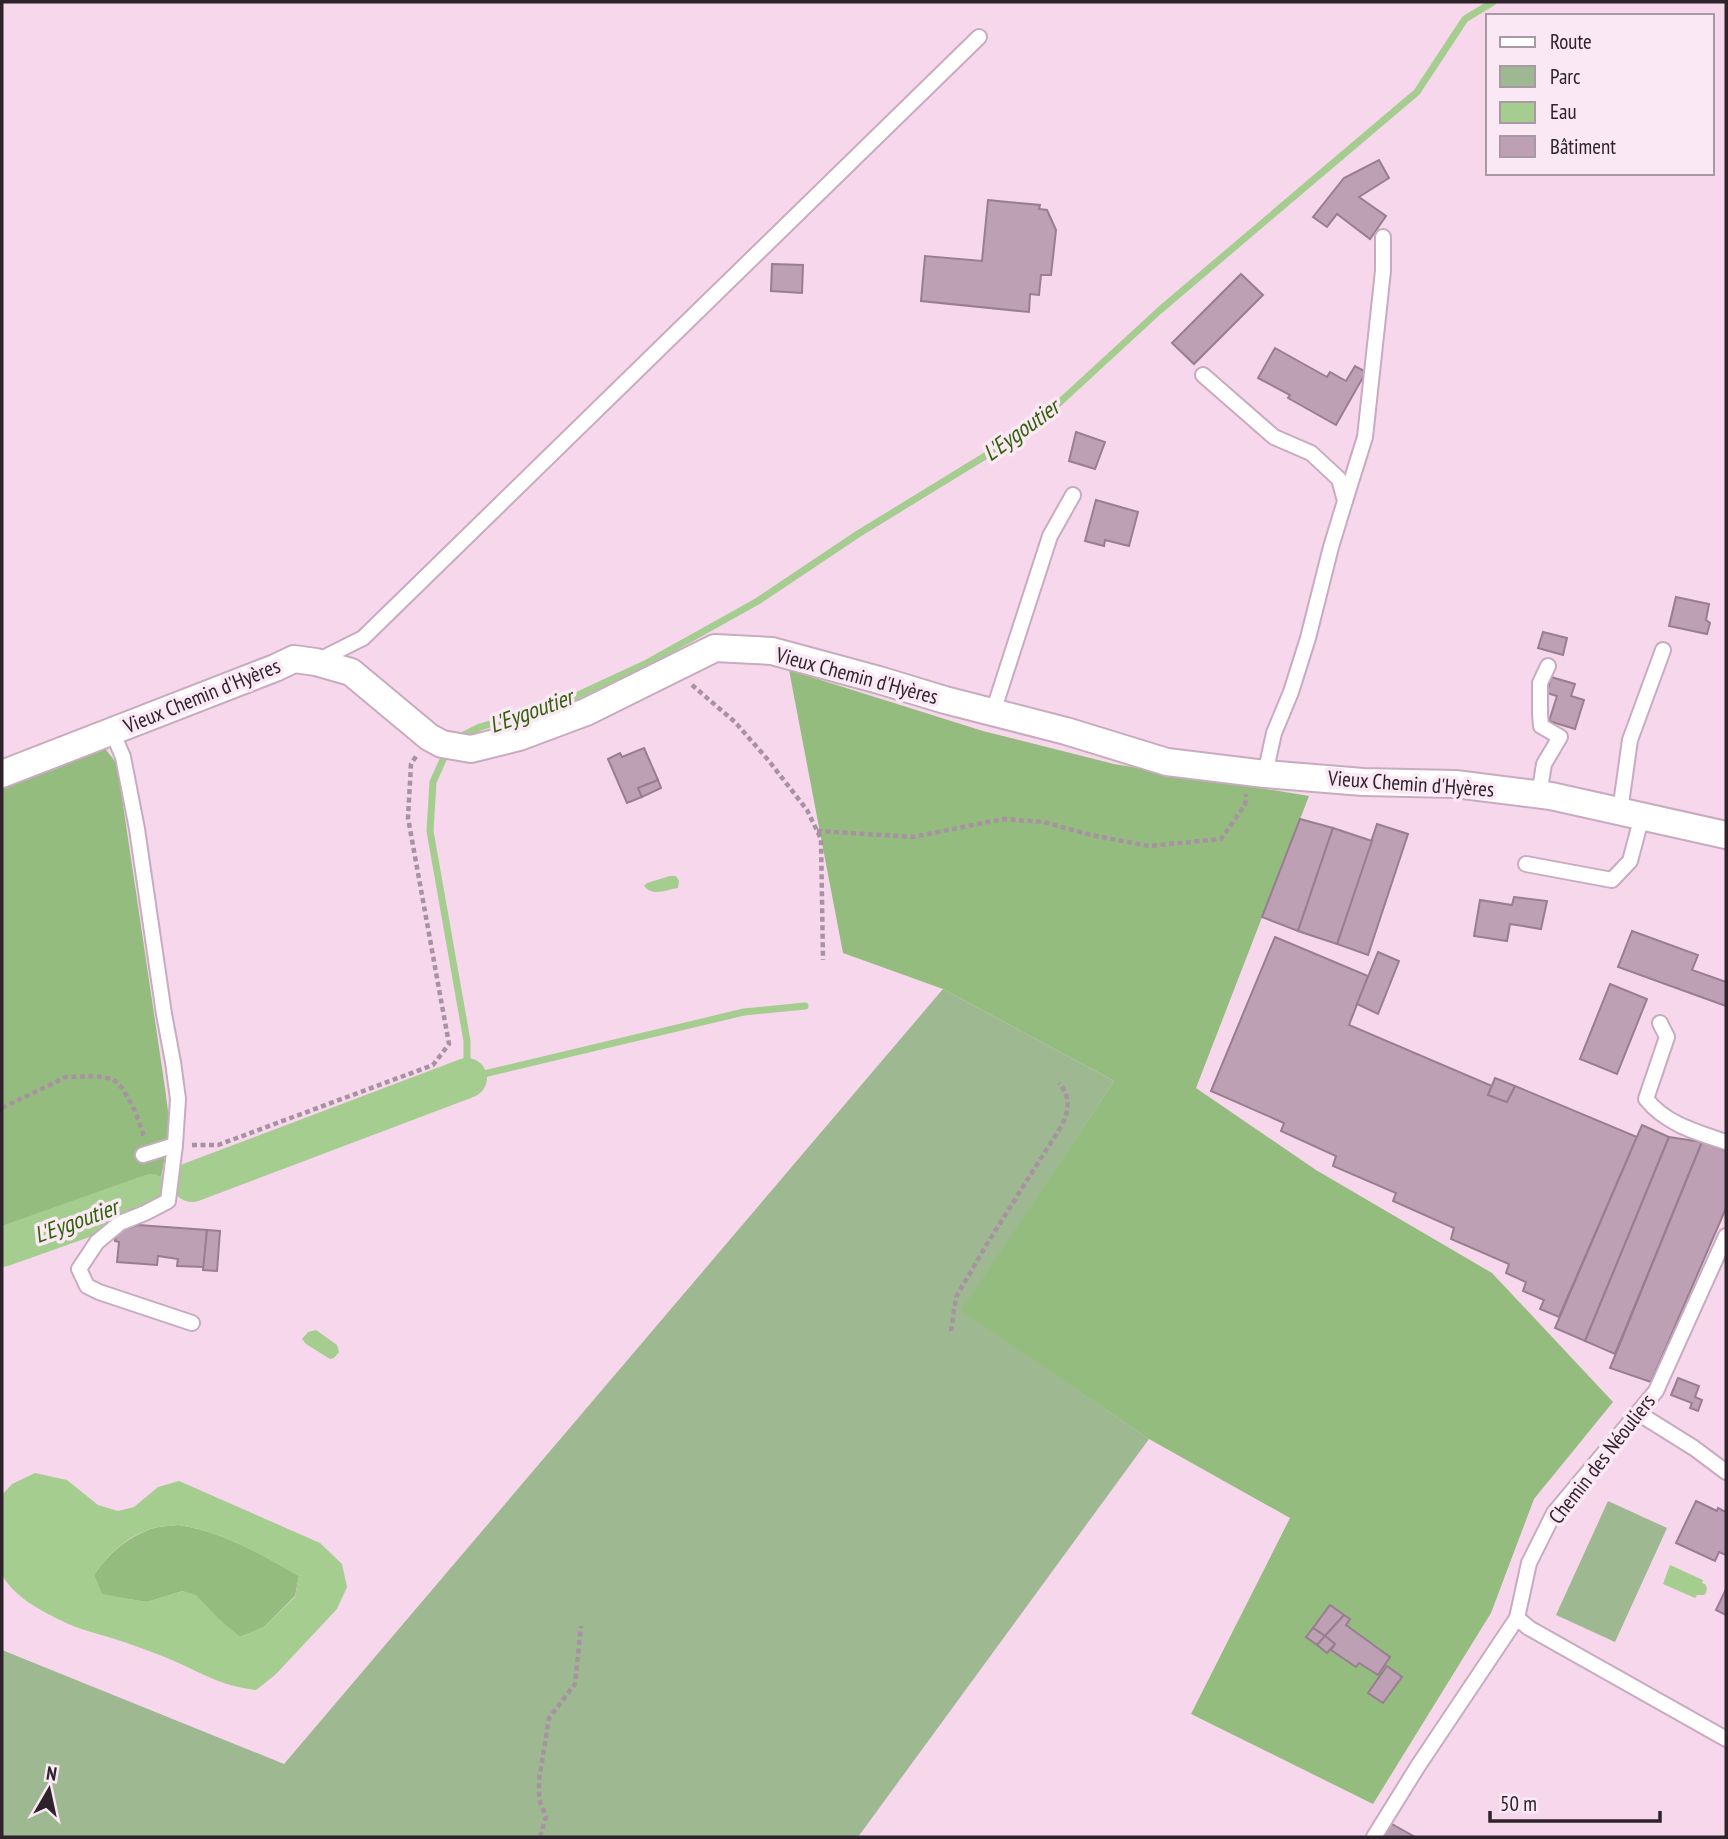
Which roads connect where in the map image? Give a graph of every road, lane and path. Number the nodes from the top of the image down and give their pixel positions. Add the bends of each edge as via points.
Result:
1 (979, 37) dead end
2 (1383, 237) dead end
3 (1203, 375) dead end
4 (1073, 495) dead end
5 (1345, 501) junction
6 (1662, 650) dead end
7 (316, 662) junction
8 (1548, 666) dead end
9 (674, 668) junction
10 (993, 712) junction
11 (112, 731) junction
12 (429, 737) junction
13 (1257, 773) junction
14 (2, 774) edge
15 (1539, 794) junction
16 (1631, 814) junction
17 (817, 831) junction
18 (1726, 835) edge
19 (1526, 864) dead end
20 (823, 960) dead end
21 (1660, 1023) dead end
22 (1059, 1083) dead end
23 (2, 1108) edge
24 (1726, 1142) edge
25 (175, 1145) junction
26 (147, 1154) joint
27 (1726, 1236) edge
28 (192, 1323) dead end
29 (951, 1331) dead end
30 (1638, 1413) junction
31 (1726, 1472) edge
32 (1517, 1618) junction
33 (581, 1626) dead end
34 (1726, 1739) edge
35 (540, 1837) edge
36 (1374, 1837) edge

1 - 7 lane via 363,638
2 - 5 lane via 1365,437
3 - 5 lane via 1275,437 1311,453 1339,479
4 - 10 lane via 1050,536
5 - 13 lane via 1291,692
6 - 16 lane via 1630,740
7 - 11 street, Vieux Chemin d'Hyères via 294,659
7 - 12 street, Vieux Chemin d'Hyères via 351,672
8 - 15 lane via 1540,684 1542,726 1560,737 1544,764
9 - 10 street, Vieux Chemin d'Hyères via 715,648 772,651
9 - 12 street, Vieux Chemin d'Hyères via 586,712 519,737 471,748
9 - 17 path via 769,761 807,810
10 - 13 street, Vieux Chemin d'Hyères via 1167,762
11 - 14 street, Vieux Chemin d'Hyères
11 - 25 lane via 123,757 137,830 173,1062 178,1099
12 - 25 path via 411,764 408,818 449,1044 433,1065 218,1145
13 - 15 street, Vieux Chemin d'Hyères via 1455,784
13 - 17 path via 1245,805 1221,839 1149,846 1044,822 1003,819 913,837
15 - 16 street, Vieux Chemin d'Hyères
16 - 18 street, Vieux Chemin d'Hyères
16 - 19 lane via 1630,861 1612,880
17 - 20 path via 821,839
21 - 24 lane via 1667,1037 1646,1099 1656,1111 1686,1129
22 - 29 path via 1066,1091 1069,1109 956,1297
23 - 26 path via 66,1077 113,1079 135,1111
25 - 26 lane
25 - 28 lane via 168,1201 120,1223 97,1242 79,1269 87,1286 99,1292
27 - 30 lane, Chemin des Néouliers via 1656,1391
30 - 31 lane
30 - 32 lane, Chemin des Néouliers via 1554,1513 1529,1563
32 - 34 lane
32 - 36 lane
33 - 35 path via 575,1684 549,1718 538,1780 546,1817

